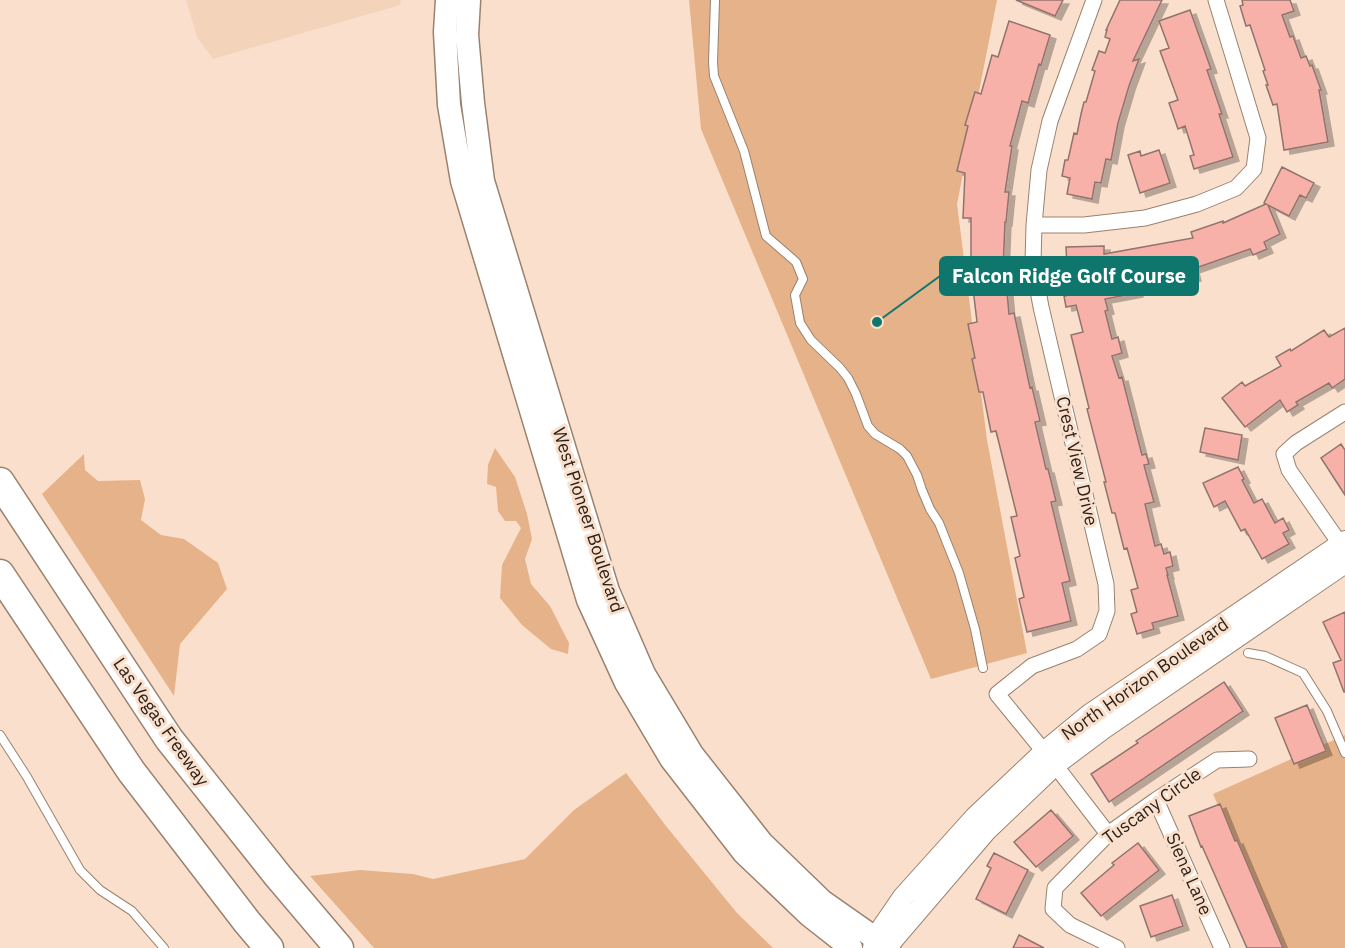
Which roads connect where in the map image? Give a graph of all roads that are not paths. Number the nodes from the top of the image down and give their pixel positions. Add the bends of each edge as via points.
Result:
1 (447, 0) edge
2 (470, 0) edge
3 (715, 0) edge
4 (1094, 0) edge
5 (1216, 0) edge
6 (1034, 225) junction
7 (1345, 412) edge
8 (0, 482) edge
9 (1344, 550) edge
10 (0, 574) edge
11 (1248, 653) dead end
12 (983, 668) dead end
13 (1, 740) edge
14 (1345, 753) edge
15 (1049, 758) junction
16 (1249, 759) dead end
17 (1156, 800) junction
18 (1108, 834) junction
19 (882, 946) edge
20 (164, 948) edge
21 (269, 948) edge
22 (339, 948) edge
23 (851, 948) edge
24 (1117, 948) edge
25 (1222, 948) edge

1 - 23 main road, West Pioneer Boulevard via 448,105 462,181 588,600 626,683 671,759 744,853 809,915
2 - 19 main road, West Pioneer Boulevard via 467,35 483,181 608,591 644,674 692,754 762,843 822,901
3 - 12 lane via 714,76 744,151 766,236 796,262 803,279 795,295 800,323 848,378 867,426 900,449 913,465 959,573
4 - 6 street, Crest View Drive via 1050,121 1039,170
5 - 6 street via 1258,138 1254,169 1236,188 1145,218 1084,225
6 - 15 street, Crest View Drive via 1033,263 1041,307 1106,584 1107,611 1098,634 1077,649 1032,666 998,694
7 - 9 street via 1284,454 1289,470
8 - 22 highway, Las Vegas Freeway via 168,739
9 - 15 street, North Horizon Boulevard via 1090,714
10 - 21 highway via 131,771
11 - 14 lane via 1303,673 1327,711
13 - 20 lane via 27,777 80,870 100,891 132,911
15 - 18 street, Crest View Drive
15 - 19 street, North Horizon Boulevard
16 - 17 street, Tuscany Circle via 1217,760
17 - 18 street, Tuscany Circle
17 - 25 street, Siena Lane
18 - 24 street, Tuscany Circle via 1055,888 1053,909 1070,925

